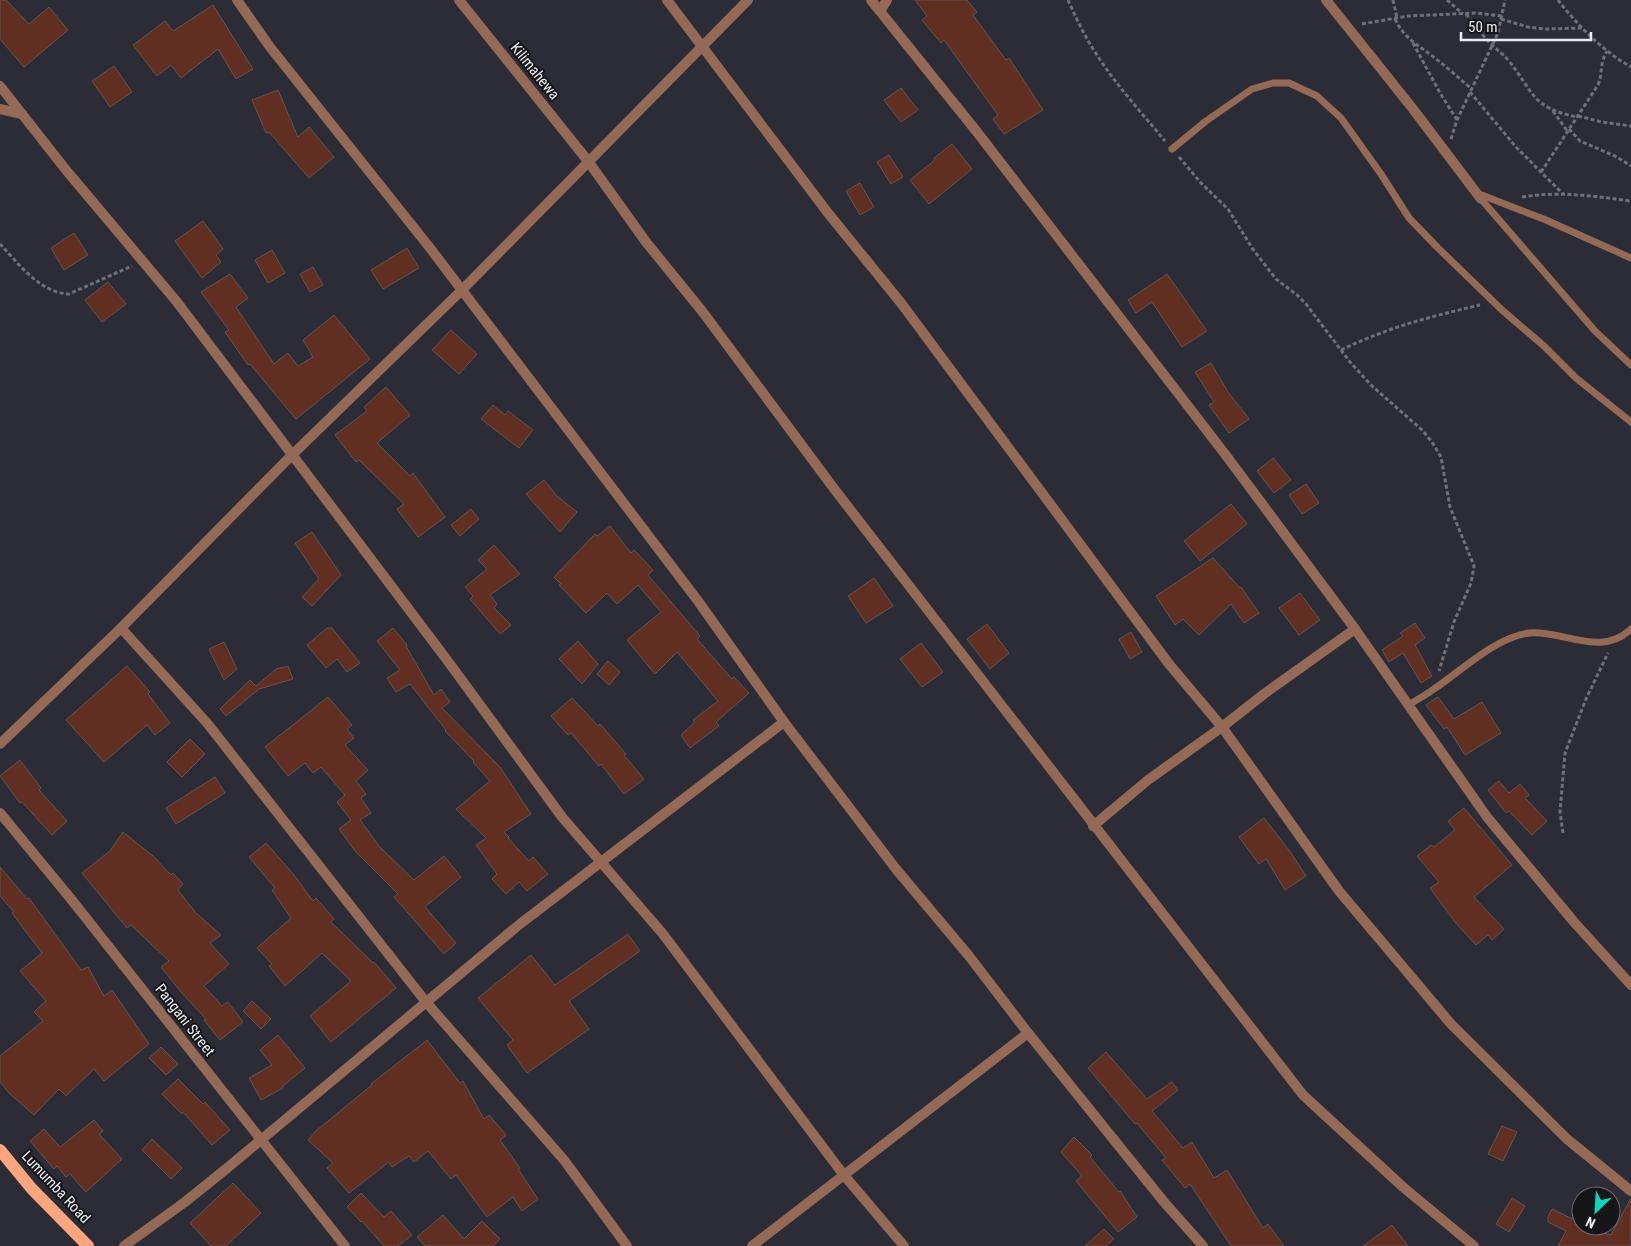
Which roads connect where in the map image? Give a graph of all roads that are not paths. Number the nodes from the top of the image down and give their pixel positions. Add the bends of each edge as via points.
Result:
1 (237, 0) edge
2 (459, 0) edge
3 (667, 0) edge
4 (748, 0) edge
5 (871, 0) edge
6 (887, 0) edge
7 (1326, 0) edge
8 (880, 11) junction
9 (701, 47) junction
10 (0, 86) edge
11 (0, 110) edge
12 (22, 114) junction
13 (1172, 149) road end
14 (588, 161) junction
15 (1480, 196) junction
16 (1631, 258) edge
17 (462, 290) junction
18 (1631, 365) edge
19 (1631, 422) edge
20 (292, 455) junction
21 (121, 628) junction
22 (1355, 628) junction
23 (1631, 629) edge
24 (1408, 706) junction
25 (784, 722) junction
26 (1222, 727) junction
27 (0, 744) edge
28 (0, 813) edge
29 (1093, 826) junction
30 (602, 862) junction
31 (1631, 985) edge
32 (426, 1002) junction
33 (1028, 1033) junction
34 (262, 1140) junction
35 (0, 1150) edge
36 (844, 1174) junction
37 (1631, 1190) edge
38 (88, 1246) edge
39 (124, 1246) edge
40 (344, 1246) edge
41 (627, 1246) edge
42 (752, 1246) edge
43 (904, 1246) edge
44 (1203, 1246) edge
45 (1474, 1246) edge

1 - 17 street via 270,47
2 - 14 street, Kilimahewa
3 - 9 street
4 - 9 street
5 - 8 street
6 - 8 street
7 - 15 street
8 - 22 street via 1228,458
9 - 14 street
9 - 26 street via 828,214 901,303 1169,664
10 - 12 street
11 - 12 street
12 - 20 street via 176,302
13 - 19 lane via 1252,89 1273,83 1289,83 1318,96 1340,118 1409,218 1576,378
14 - 17 street
14 - 29 street, Kilimahewa via 646,242 702,311
15 - 16 lane
15 - 18 lane via 1595,331
17 - 20 street
17 - 25 street via 698,601
20 - 21 street
20 - 30 street via 562,817
21 - 27 street
21 - 32 street via 206,723
22 - 24 street
22 - 26 street
23 - 24 lane via 1618,639 1602,643 1542,633 1513,637
24 - 31 street via 1487,818
25 - 30 street
25 - 33 street
26 - 29 street via 1148,780
26 - 37 street via 1339,891 1451,1024 1567,1139
28 - 34 street, Pangani Street
29 - 45 street, Kilimahewa via 1302,1095 1403,1187
30 - 32 street via 520,924
30 - 36 street via 663,934
32 - 34 street
32 - 41 street via 564,1160
33 - 36 street
33 - 44 street
34 - 39 street
34 - 40 street, Pangani Street
35 - 38 main road, Lumumba Road via 32,1189
36 - 42 street
36 - 43 street

